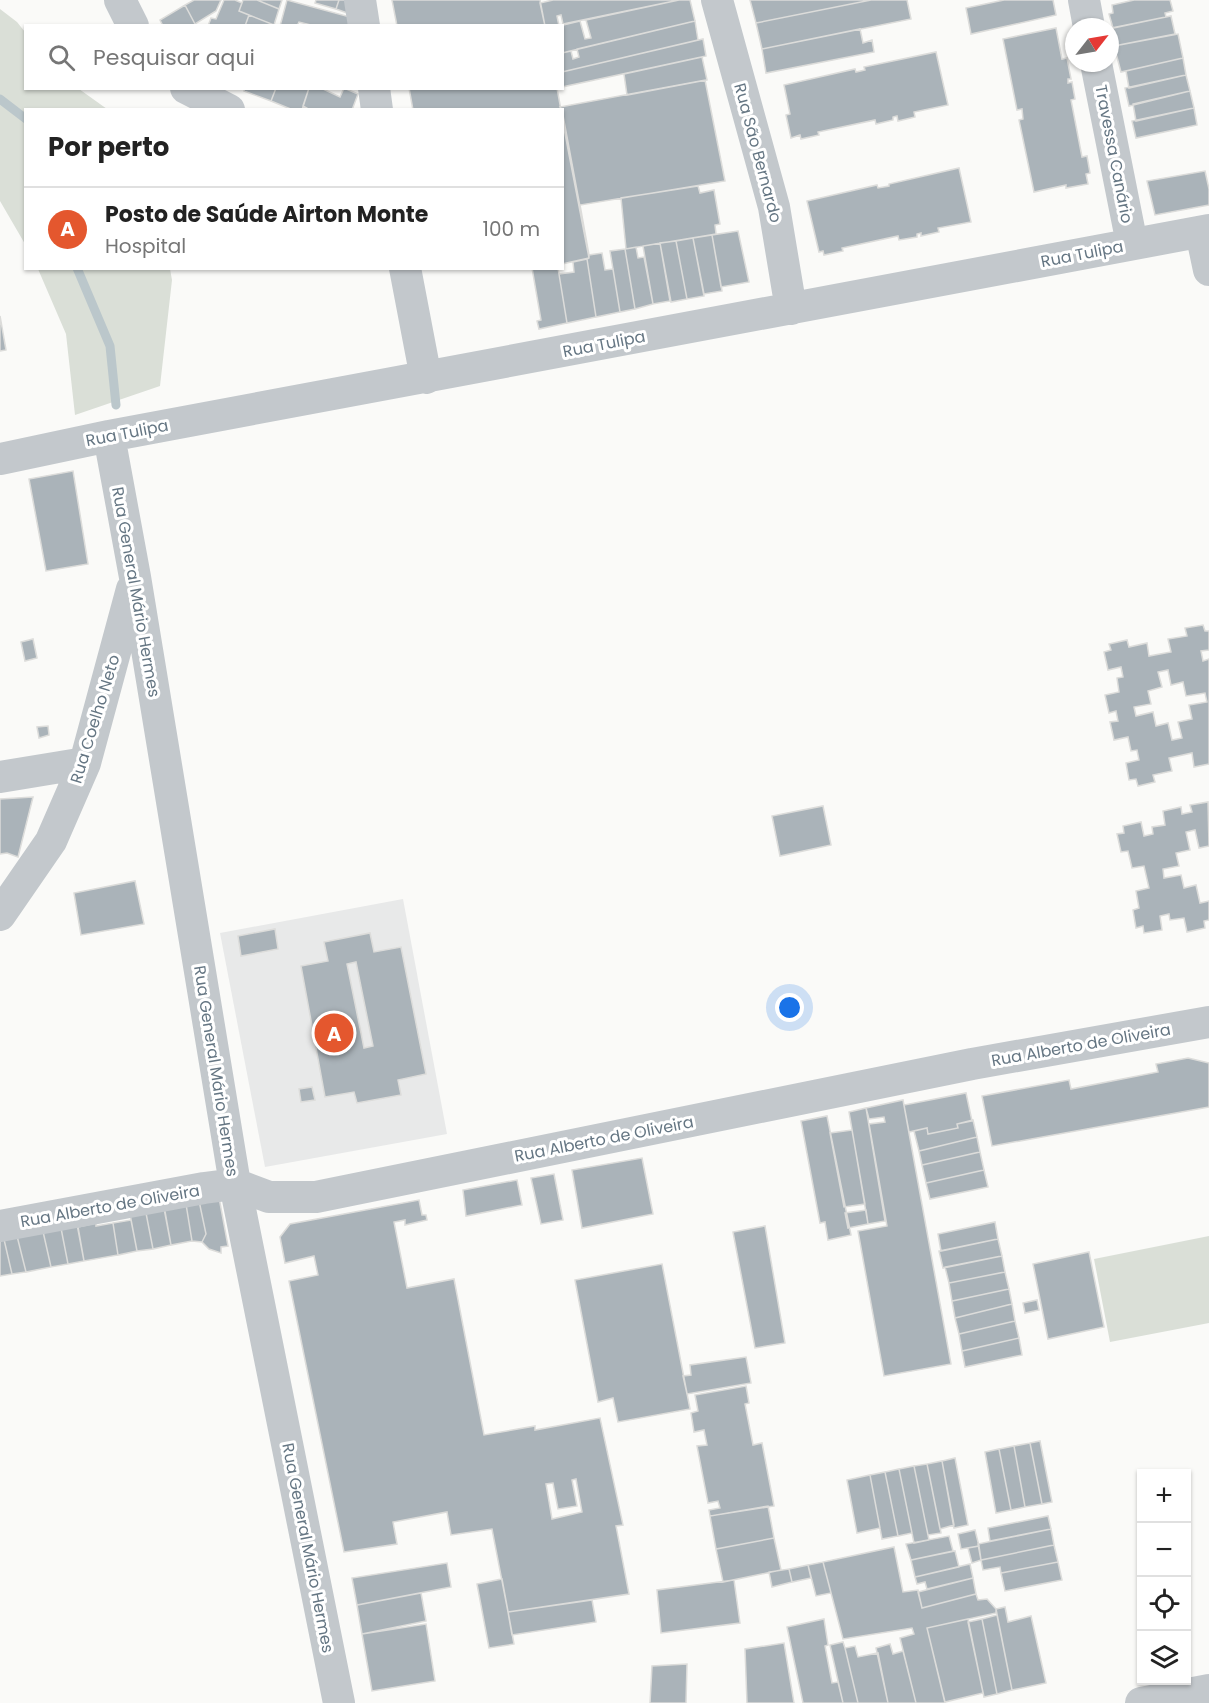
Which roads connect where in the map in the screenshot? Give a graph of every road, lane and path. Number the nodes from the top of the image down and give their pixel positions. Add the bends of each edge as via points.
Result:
1 (120, 0) edge
2 (360, 0) edge
3 (717, 0) edge
4 (1084, 0) edge
5 (1087, 18) edge
6 (132, 24) edge
7 (364, 24) edge
8 (1098, 72) edge
9 (190, 90) edge
10 (374, 90) edge
11 (225, 108) edge
12 (377, 108) edge
13 (1205, 231) edge
14 (1132, 244) junction
15 (405, 270) edge
16 (1209, 270) edge
17 (791, 309) junction
18 (426, 378) junction
19 (109, 436) junction
20 (0, 459) edge
21 (135, 577) junction
22 (85, 763) junction
23 (0, 777) edge
24 (0, 915) edge
25 (1209, 1022) edge
26 (235, 1184) junction
27 (0, 1226) edge
28 (1209, 1690) edge
29 (339, 1703) edge
30 (1142, 1703) edge

1 - 6 street
2 - 7 street
3 - 17 street, Rua São Bernardo via 774,207
4 - 5 street
8 - 14 street, Travessa Canário
9 - 11 street
10 - 12 street
13 - 14 street, Rua Tulipa
13 - 16 street
14 - 17 street, Rua Tulipa
15 - 18 street
17 - 18 street, Rua Tulipa
18 - 19 street, Rua Tulipa
19 - 20 street, Rua Tulipa
19 - 21 street, Rua General Mário Hermes
21 - 22 street, Rua Coelho Neto
21 - 26 street, Rua General Mário Hermes
22 - 23 street
22 - 24 street, Rua Coelho Neto via 51,841
25 - 26 street, Rua Alberto de Oliveira via 972,1064 316,1197 269,1197
26 - 27 street, Rua Alberto de Oliveira
26 - 29 street, Rua General Mário Hermes
28 - 30 street

